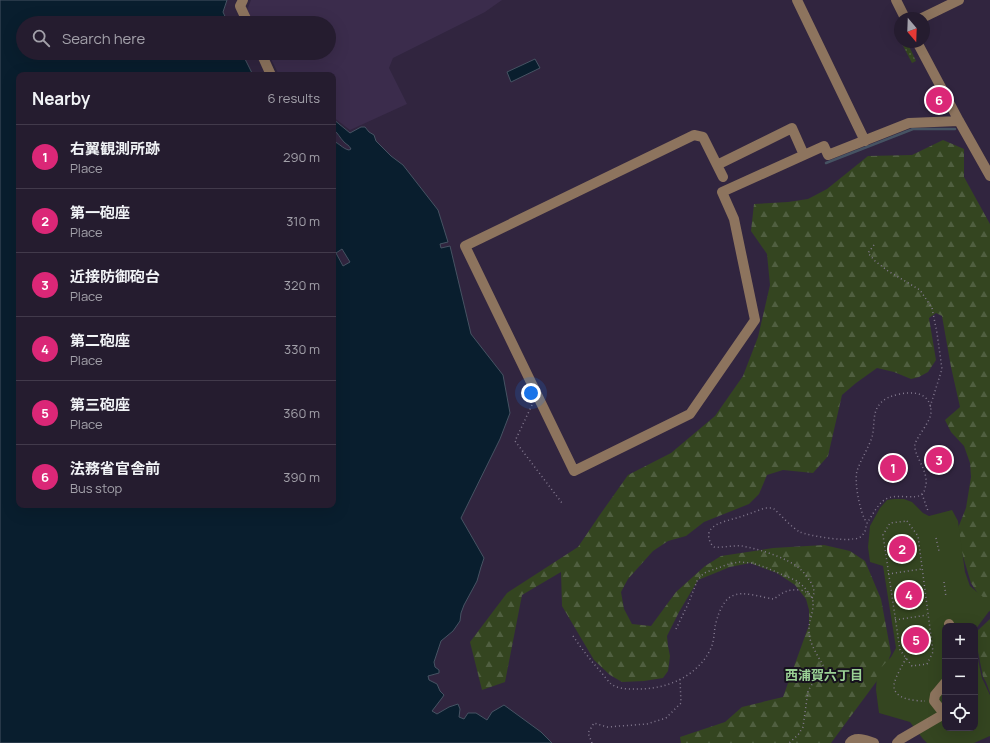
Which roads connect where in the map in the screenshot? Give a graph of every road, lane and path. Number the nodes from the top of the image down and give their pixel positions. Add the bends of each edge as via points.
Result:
1 (243, 0) edge
2 (797, 0) edge
3 (896, 0) edge
4 (959, 0) edge
5 (902, 12) edge
6 (930, 14) edge
7 (245, 16) edge
8 (920, 48) edge
9 (264, 60) edge
10 (270, 72) edge
11 (959, 121) junction
12 (865, 140) junction
13 (804, 155) junction
14 (717, 165) junction
15 (990, 176) edge
16 (723, 177) dead end
17 (874, 245) dead end
18 (537, 394) junction
19 (930, 407) junction
20 (922, 494) junction
21 (562, 503) dead end
22 (928, 511) dead end
23 (867, 523) junction
24 (936, 538) dead end
25 (939, 551) dead end
26 (922, 569) junction
27 (888, 574) junction
28 (944, 582) dead end
29 (810, 594) junction
30 (946, 597) dead end
31 (812, 598) junction
32 (928, 615) junction
33 (895, 620) junction
34 (676, 629) dead end
35 (573, 636) dead end
36 (906, 658) junction
37 (680, 679) junction
38 (942, 687) edge
39 (934, 701) junction
40 (942, 711) edge
41 (942, 717) edge
42 (592, 743) edge
43 (789, 743) edge
44 (850, 743) edge
45 (874, 743) edge
46 (897, 743) edge

1 - 7 street via 240,6
2 - 12 street
3 - 5 street
4 - 6 street
8 - 11 street
9 - 10 street
11 - 12 street via 908,123
11 - 15 street
12 - 13 street via 828,155 824,146
13 - 14 street via 792,128
13 - 18 street via 722,192 734,219 755,320 690,414 574,471
14 - 16 street
14 - 18 street via 703,138 694,135 465,246
17 - 19 path via 868,253 875,261 920,290 932,308 942,369
18 - 21 path via 515,442
19 - 20 path via 931,413 915,446 926,477
19 - 23 path via 928,401 920,394 905,393 888,397 877,407 872,438 857,472 861,509
20 - 22 path
20 - 23 path via 917,497 897,496 883,500
23 - 31 path via 862,536 854,539 837,539 800,532 774,509 766,508 711,528 709,539 714,547 741,546 763,551 800,568 812,585
24 - 25 path
26 - 27 path
26 - 27 path via 918,536 907,521 890,523 883,535
26 - 32 path
27 - 33 path
28 - 30 path
29 - 31 path
29 - 34 path via 797,581 767,568 752,563 729,564 704,573 697,581
29 - 37 path via 801,590 788,590 774,599 737,594 726,600 716,625 711,648 704,660
31 - 43 path via 814,604 809,628 810,638 824,667 808,690 803,727
32 - 33 path
32 - 36 path via 933,652 927,664 912,666
33 - 36 path via 900,650
35 - 37 path via 611,684 618,687 649,689
36 - 39 path via 894,685 896,691 910,701
37 - 42 path via 681,703 666,718 628,726 607,727 594,723 588,733
38 - 39 street via 935,695
39 - 40 street
41 - 46 street
44 - 45 street via 856,739

